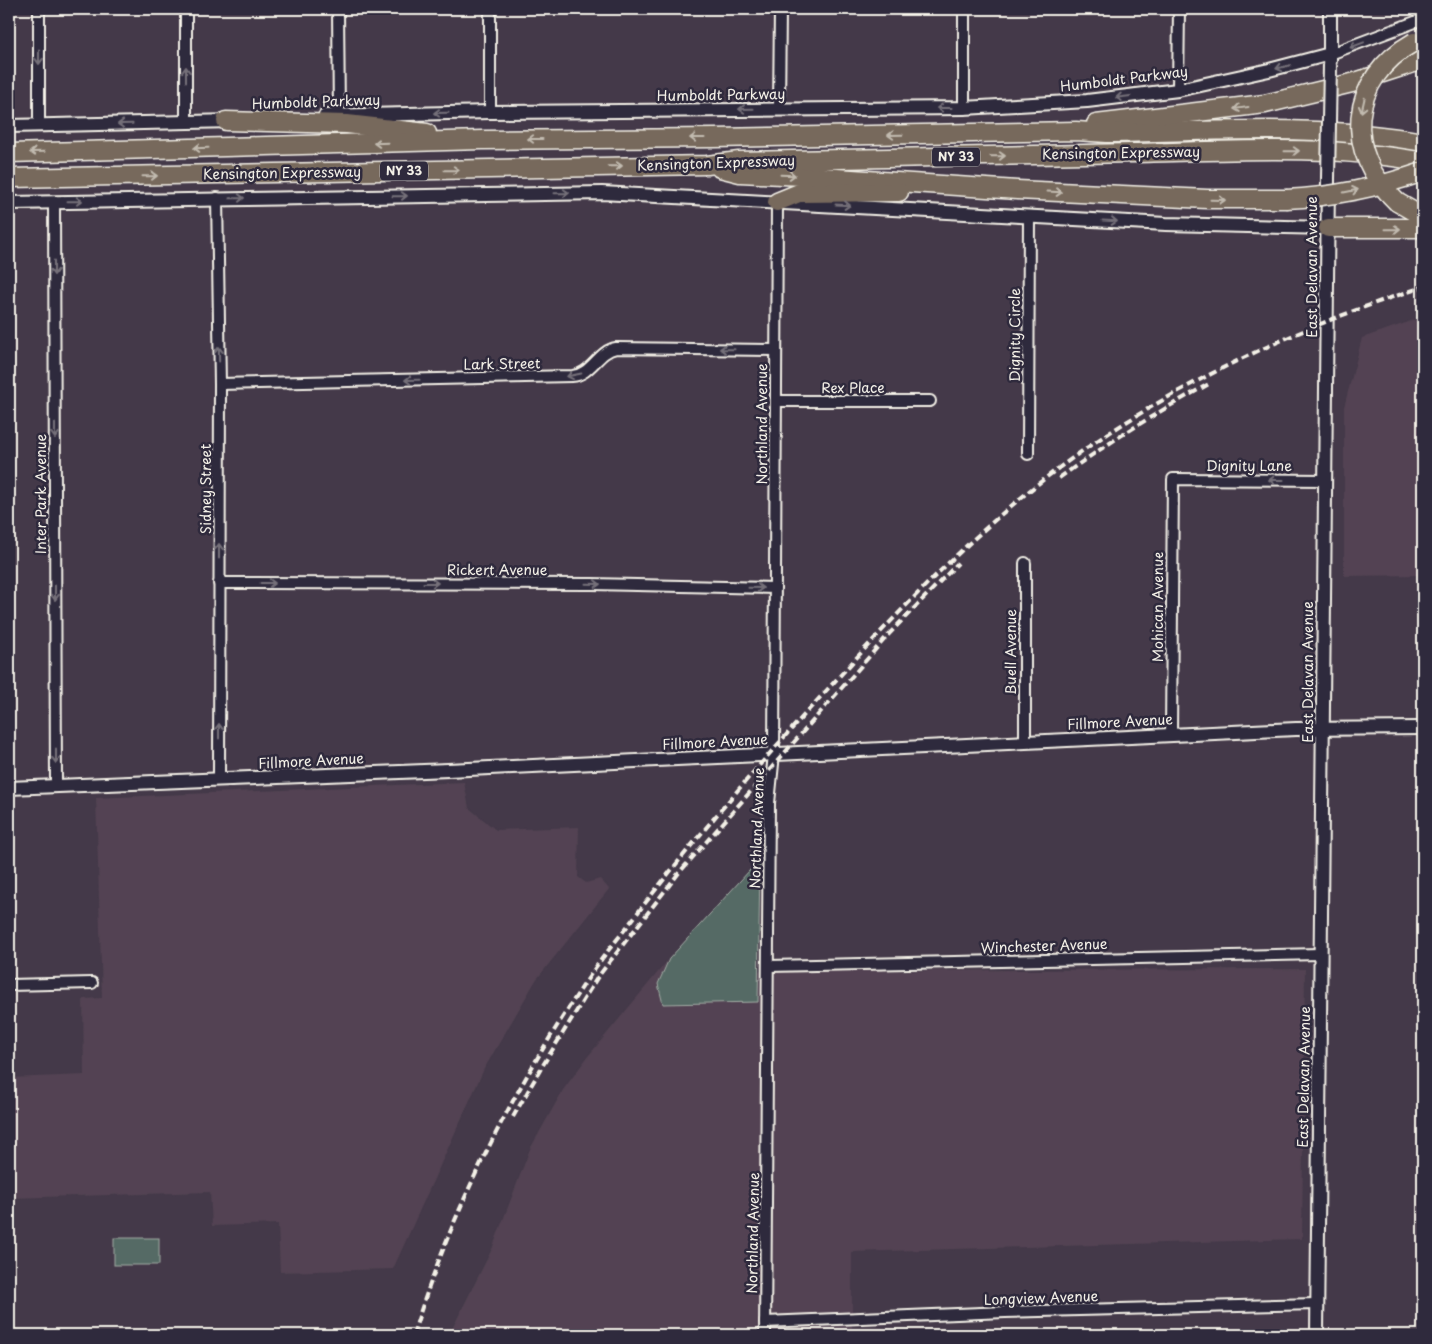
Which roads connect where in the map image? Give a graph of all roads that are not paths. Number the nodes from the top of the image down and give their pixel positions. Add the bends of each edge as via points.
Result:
1 (39, 9) edge
2 (186, 9) edge
3 (338, 9) edge
4 (490, 9) edge
5 (780, 9) edge
6 (964, 9) edge
7 (1179, 9) edge
8 (1330, 9) edge
9 (1423, 19) edge
10 (1418, 40) edge
11 (1330, 60) junction
12 (1423, 60) edge
13 (1178, 90) junction
14 (964, 108) junction
15 (779, 109) junction
16 (490, 112) junction
17 (339, 115) junction
18 (226, 121) junction
19 (186, 123) junction
20 (9, 126) edge
21 (39, 126) junction
22 (1076, 131) junction
23 (482, 140) junction
24 (1423, 142) edge
25 (9, 153) edge
26 (1423, 162) edge
27 (707, 164) junction
28 (1423, 172) edge
29 (9, 178) edge
30 (1017, 190) junction
31 (217, 198) junction
32 (9, 202) edge
33 (54, 202) junction
34 (777, 202) junction
35 (1029, 216) junction
36 (1423, 216) edge
37 (1328, 228) junction
38 (1423, 228) edge
39 (776, 350) junction
40 (220, 384) junction
41 (930, 401) dead end
42 (776, 402) junction
43 (1028, 454) dead end
44 (1173, 479) joint
45 (1325, 480) junction
46 (1025, 563) dead end
47 (219, 583) junction
48 (774, 588) junction
49 (1323, 728) junction
50 (1423, 728) edge
51 (1171, 735) junction
52 (1025, 741) junction
53 (774, 754) junction
54 (219, 780) junction
55 (56, 787) junction
56 (9, 788) edge
57 (1320, 954) junction
58 (769, 966) junction
59 (92, 983) dead end
60 (9, 985) edge
61 (1317, 1304) junction
62 (766, 1322) junction
63 (765, 1335) edge
64 (1317, 1335) edge

1 -> 21 street
19 -> 2 street
3 - 17 street
4 - 16 street
5 - 15 street
6 - 14 street
7 - 13 street
8 - 11 street, East Delavan Avenue
9 -> 11 street, Humboldt Parkway
10 -> 36 highway, bridge via 1402,48 1383,65 1369,86 1361,111 1360,136 1366,160 1378,182 1397,202
11 -> 13 street, Humboldt Parkway
11 - 37 street, East Delavan Avenue, bridge
12 -> 22 highway via 1352,83 1272,103 1104,122
13 -> 14 street, Humboldt Parkway via 1087,101
14 -> 15 street, Humboldt Parkway
15 -> 16 street, Humboldt Parkway
16 -> 17 street, Humboldt Parkway
17 - 18 street, Humboldt Parkway
18 - 19 street, Humboldt Parkway
18 - 23 highway via 347,124
19 -> 21 street, Humboldt Parkway
20 - 21 street, Humboldt Parkway
22 -> 23 highway, Kensington Expressway / NY 33
22 - 24 highway, Kensington Expressway / NY 33 via 1308,130
23 -> 25 highway, Kensington Expressway / NY 33
27 -> 26 highway, Kensington Expressway / NY 33 via 1296,150 1349,152
29 -> 27 highway, Kensington Expressway / NY 33
27 -> 30 highway via 740,173
30 -> 28 highway, bridge via 1207,199 1286,199 1332,195
30 - 34 highway via 799,193
33 -> 31 street
31 -> 34 street via 602,193
40 -> 31 street, Sidney Street
32 - 33 street
33 -> 55 street, Inter Park Avenue
34 -> 35 street
34 - 39 street, Northland Avenue
35 -> 37 street
35 - 43 street, Dignity Circle
37 -> 38 highway
37 - 45 street, East Delavan Avenue
39 -> 40 street, Lark Street via 616,348 606,351 581,374 572,376
39 - 42 street, Northland Avenue
47 -> 40 street, Sidney Street
41 - 42 street, Rex Place
42 - 48 street, Northland Avenue
45 -> 44 street, Dignity Lane
44 - 51 street, Mohican Avenue
45 - 49 street, East Delavan Avenue
46 - 52 street, Buell Avenue
47 -> 48 street, Rickert Avenue
54 -> 47 street, Sidney Street
48 - 53 street, Northland Avenue
49 - 50 street, Fillmore Avenue
49 - 51 street, Fillmore Avenue
49 - 57 street, East Delavan Avenue
51 - 52 street, Fillmore Avenue
52 - 53 street, Fillmore Avenue
53 - 54 street, Fillmore Avenue
53 - 58 street, Northland Avenue via 769,803
54 - 55 street, Fillmore Avenue
55 - 56 street, Fillmore Avenue
57 - 58 street, Winchester Avenue
57 - 61 street, East Delavan Avenue
58 - 62 street, Northland Avenue
59 - 60 street
61 - 62 street, Longview Avenue
61 - 64 street, East Delavan Avenue
62 - 63 street, Northland Avenue

